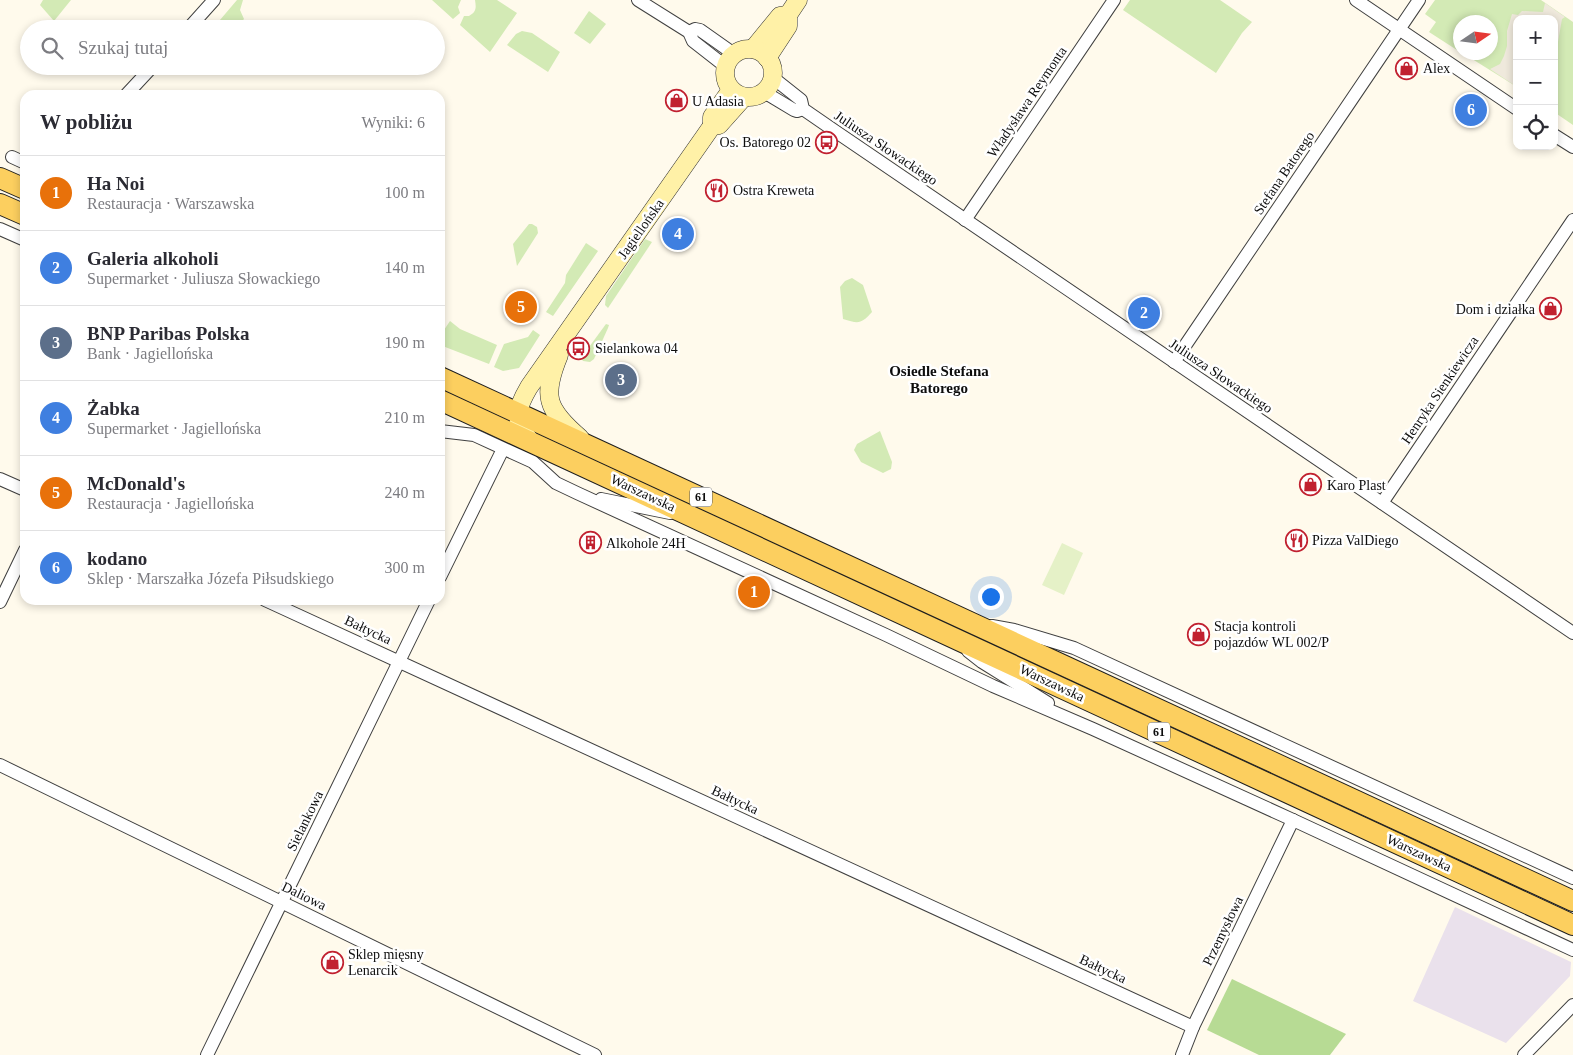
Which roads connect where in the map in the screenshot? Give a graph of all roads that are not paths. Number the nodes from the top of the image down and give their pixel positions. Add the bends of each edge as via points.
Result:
1 (214, 0) edge
2 (638, 0) edge
3 (798, 0) edge
4 (1114, 0) edge
5 (1356, 0) edge
6 (1419, 0) edge
7 (196, 20) edge
8 (1399, 29) junction
9 (760, 53) junction
10 (730, 60) junction
11 (145, 75) edge
12 (768, 84) junction
13 (131, 90) edge
14 (738, 93) junction
15 (1513, 106) edge
16 (1558, 138) edge
17 (1573, 148) edge
18 (12, 157) dead end
19 (20, 161) edge
20 (0, 178) edge
21 (20, 187) edge
22 (0, 204) edge
23 (20, 213) edge
24 (965, 220) junction
25 (1573, 220) edge
26 (0, 229) edge
27 (20, 238) edge
28 (569, 332) junction
29 (1174, 362) junction
30 (445, 379) edge
31 (445, 402) edge
32 (517, 412) junction
33 (445, 431) edge
34 (530, 441) junction
35 (590, 446) junction
36 (503, 448) junction
37 (0, 479) edge
38 (20, 488) edge
39 (577, 493) junction
40 (1382, 503) junction
41 (701, 520) junction
42 (20, 560) edge
43 (445, 567) edge
44 (0, 602) edge
45 (276, 605) edge
46 (427, 605) edge
47 (968, 621) junction
48 (1573, 633) edge
49 (948, 634) junction
50 (400, 661) junction
51 (1093, 729) junction
52 (0, 765) edge
53 (1293, 820) junction
54 (1573, 878) edge
55 (1573, 901) edge
56 (282, 902) junction
57 (1573, 925) edge
58 (1573, 950) edge
59 (1573, 1005) edge
60 (1193, 1026) junction
61 (207, 1055) edge
62 (595, 1055) edge
63 (1182, 1055) edge
64 (1524, 1055) edge

1 - 7 street
2 - 10 street via 690,32 700,30
3 - 9 street via 788,15 788,26
4 - 24 street, Władysława Reymonta
5 - 8 street
6 - 8 street, Stefana Batorego
8 - 15 street
8 - 29 street, Stefana Batorego
9 - 10 street via 745,49
9 - 12 street via 772,68
10 - 14 street via 725,76
11 - 13 street
12 - 14 street via 752,97
12 - 24 street, Juliusza Słowackiego via 801,100 804,109
14 - 28 street, Jagiellońska via 719,125 712,126
16 - 17 street
18 - 19 street
20 - 21 main road
22 - 23 main road
24 - 29 street, Juliusza Słowackiego
25 - 40 street, Henryka Sienkiewicza
26 - 27 street
28 - 32 street, Jagiellońska via 529,388
28 - 35 street, Jagiellońska via 554,367 548,396 559,419
29 - 40 street, Juliusza Słowackiego
30 - 32 main road, Warszawska / 61
31 - 34 main road, Warszawska / 61
32 - 34 street via 523,432
32 - 35 main road, Warszawska / 61
33 - 36 street via 474,435
34 - 41 main road, Warszawska / 61
35 - 47 main road, Warszawska / 61
36 - 39 street via 533,462 556,482
36 - 43 street
37 - 38 street
39 - 41 street
39 - 51 street
40 - 48 street, Juliusza Słowackiego
41 - 49 main road, Warszawska / 61
42 - 44 street
45 - 50 street, Bałtycka
46 - 50 street, Sielankowa
47 - 54 street, Warszawska via 1014,630 1074,648
47 - 55 main road, Warszawska / 61
49 - 51 street via 982,662
49 - 57 main road, Warszawska / 61
50 - 56 street, Sielankowa
50 - 60 street, Bałtycka
51 - 53 street
52 - 56 street, Daliowa
53 - 58 street
53 - 60 street, Przemysłowa
56 - 61 street, Sielankowa
56 - 62 street, Daliowa
59 - 64 street
60 - 63 street, Przemysłowa

